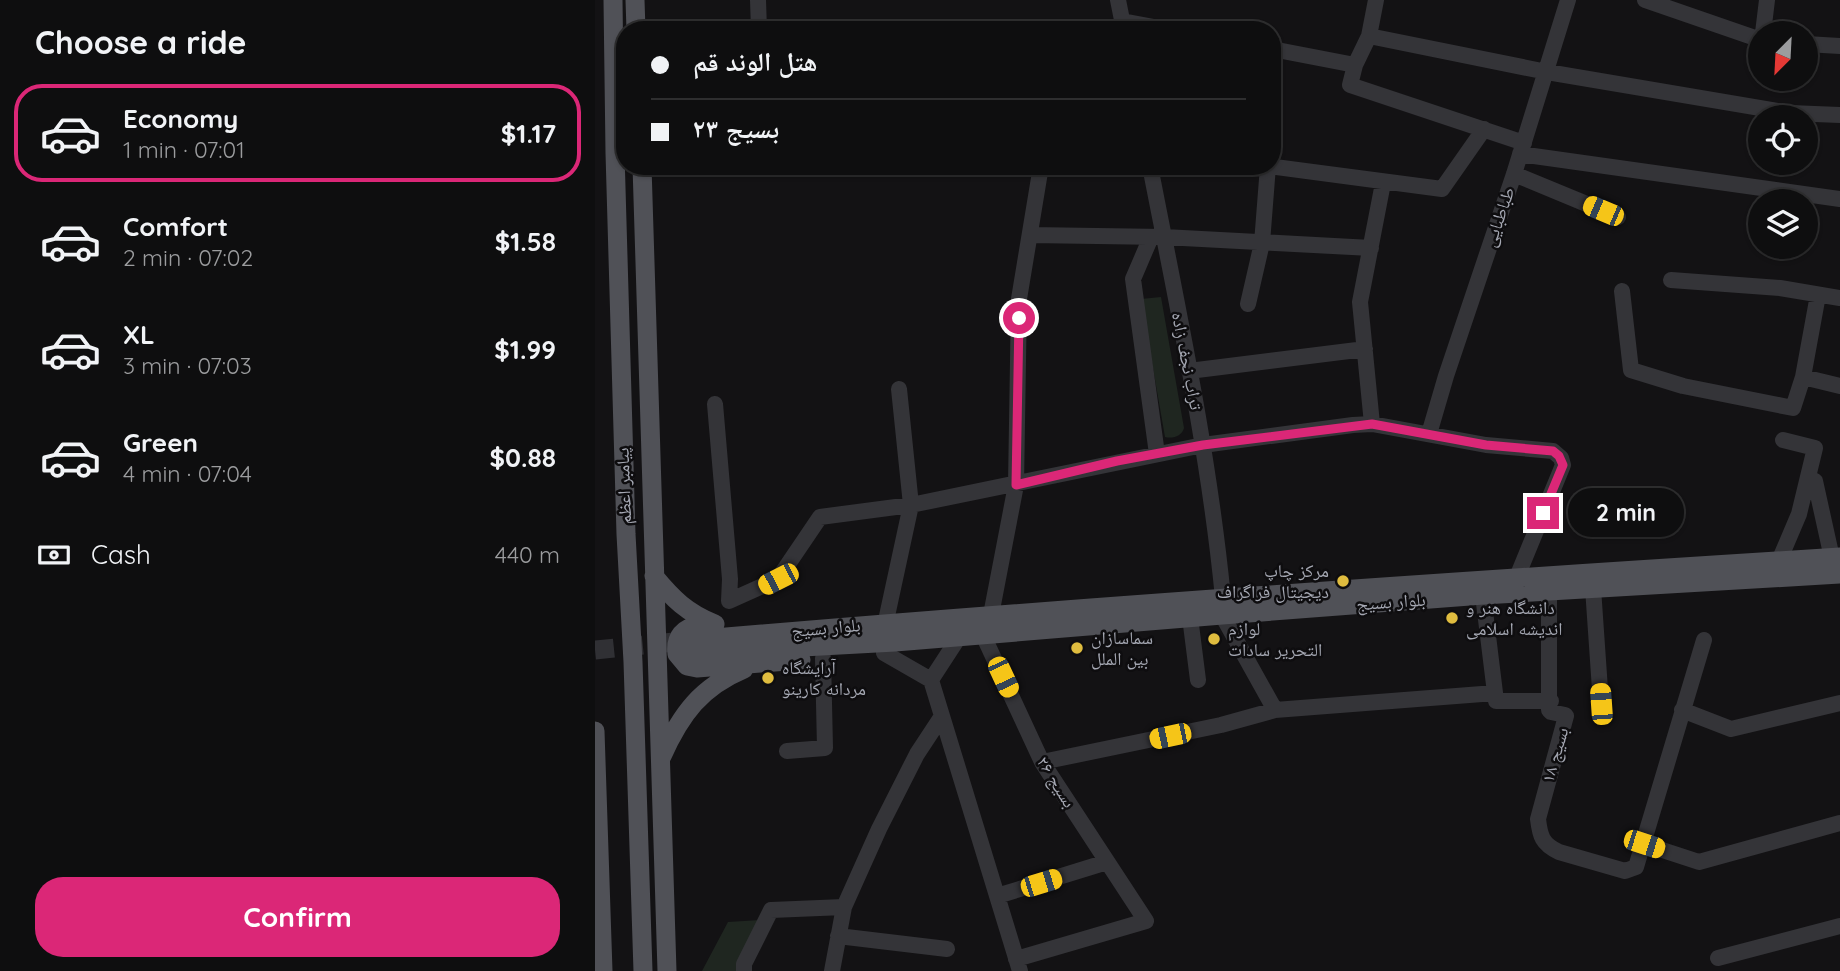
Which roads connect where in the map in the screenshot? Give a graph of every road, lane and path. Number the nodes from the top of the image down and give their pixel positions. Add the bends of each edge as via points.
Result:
1 (613, 0) edge
2 (635, 0) edge
3 (758, 0) edge
4 (1118, 0) edge
5 (1376, 0) edge
6 (1568, 0) edge
7 (1645, 0) edge
8 (1767, 0) edge
9 (636, 21) edge
10 (759, 21) edge
11 (1122, 21) edge
12 (1764, 21) edge
13 (1748, 36) edge
14 (1369, 37) junction
15 (1818, 45) edge
16 (1840, 46) edge
17 (1281, 51) edge
18 (1355, 65) junction
19 (1546, 72) junction
20 (1840, 115) edge
21 (1484, 129) junction
22 (1522, 148) junction
23 (615, 153) joint
24 (1281, 168) edge
25 (1514, 174) junction
26 (628, 175) edge
27 (642, 175) edge
28 (1040, 175) edge
29 (1151, 175) edge
30 (1267, 175) edge
31 (1383, 183) junction
32 (1840, 199) edge
33 (643, 202) junction
34 (1618, 217) dead end
35 (1030, 235) junction
36 (1157, 237) junction
37 (1262, 243) junction
38 (1371, 248) junction
39 (1671, 280) dead end
40 (1622, 291) dead end
41 (1818, 295) junction
42 (1840, 299) edge
43 (1248, 304) dead end
44 (1365, 349) junction
45 (1189, 371) junction
46 (1803, 377) junction
47 (1840, 386) edge
48 (899, 389) dead end
49 (715, 404) dead end
50 (1372, 424) junction
51 (1429, 434) junction
52 (1783, 440) dead end
53 (1203, 445) junction
54 (1157, 454) junction
55 (1807, 482) junction
56 (1016, 485) junction
57 (911, 505) junction
58 (1779, 561) junction
59 (1837, 563) edge
60 (1742, 572) junction
61 (1718, 573) junction
62 (655, 576) junction
63 (1517, 577) junction
64 (1593, 588) junction
65 (1549, 591) junction
66 (1482, 595) junction
67 (1223, 607) junction
68 (991, 615) junction
69 (1190, 617) junction
70 (891, 619) junction
71 (716, 625) junction
72 (983, 635) junction
73 (958, 637) junction
74 (1704, 640) dead end
75 (889, 648) junction
76 (823, 658) junction
77 (758, 663) junction
78 (931, 680) junction
79 (1198, 680) dead end
80 (1495, 693) junction
81 (1551, 701) junction
82 (1601, 704) dead end
83 (1840, 704) edge
84 (1682, 709) junction
85 (1275, 710) junction
86 (941, 716) junction
87 (595, 731) edge
88 (787, 751) dead end
89 (660, 760) junction
90 (1042, 762) junction
91 (1840, 823) edge
92 (1644, 844) junction
93 (1107, 862) junction
94 (997, 896) junction
95 (844, 906) junction
96 (1840, 926) edge
97 (838, 936) junction
98 (947, 949) dead end
99 (1718, 958) dead end
100 (1018, 965) edge
101 (603, 971) edge
102 (643, 971) edge
103 (667, 971) edge
104 (744, 971) edge
105 (832, 971) edge

1 - 23 main road, پیامبر اعظم
2 - 9 main road
3 - 10 street
4 - 11 street
5 - 14 street
6 - 19 street, طباطبایی
7 - 13 street
8 - 12 street
14 - 18 street
14 - 19 street
15 - 16 street
17 - 18 street
18 - 21 street via 1350,85
19 - 20 street via 1790,113
19 - 22 street, طباطبایی
21 - 22 street
21 - 31 street via 1442,189
22 - 25 street, طباطبایی
22 - 32 street
23 - 102 main road, پیامبر اعظم
24 - 31 street
25 - 34 street
25 - 51 street, طباطبایی
26 - 33 main road
27 - 33 main road
28 - 35 street
29 - 36 street, تراب نجف زاده
30 - 37 street
31 - 38 street
33 - 62 main road
35 - 36 street
35 - 56 street via 1019,299
36 - 37 street
36 - 45 street, تراب نجف زاده
36 - 54 street via 1133,279
37 - 38 street
37 - 43 street
38 - 44 street via 1360,302
39 - 41 street
40 - 46 street via 1631,370 1683,386 1793,408
41 - 42 street
41 - 46 street
44 - 45 street
44 - 50 street
45 - 53 street, تراب نجف زاده
46 - 47 street
48 - 57 street
49 - 57 street via 729,601 778,579 820,517
50 - 51 street
50 - 53 street
51 - 63 street via 1553,451 1563,462
52 - 55 street via 1815,448
53 - 54 street
53 - 67 street, تراب نجف زاده
54 - 56 street
55 - 58 street via 1800,514
55 - 59 street via 1815,481
56 - 57 street
56 - 68 street
57 - 70 street
58 - 59 main road, بلوار بسیج
58 - 60 main road, بلوار بسیج
59 - 60 main road, بلوار بسیج
60 - 61 main road, بلوار بسیج
61 - 63 main road, بلوار بسیج
61 - 64 main road, بلوار بسیج
62 - 71 main road via 684,608
62 - 89 main road
63 - 67 main road, بلوار بسیج
64 - 65 main road, بلوار بسیج
64 - 82 street
65 - 66 main road, بلوار بسیج
65 - 81 street, بسیج ۱۸
66 - 67 main road, بلوار بسیج
66 - 80 street
67 - 68 main road, بلوار بسیج
67 - 69 main road, بلوار بسیج
67 - 85 street
68 - 70 main road, بلوار بسیج
69 - 72 main road, بلوار بسیج
69 - 79 street
70 - 71 main road via 824,617
70 - 75 main road, بلوار بسیج via 692,646
71 - 77 main road via 693,626 681,634 676,646 681,661 697,668
72 - 73 main road, بلوار بسیج
72 - 90 street, بسیج ۲۶
73 - 75 main road, بلوار بسیج
73 - 78 street
74 - 84 street
75 - 76 main road
75 - 78 street
76 - 77 main road
76 - 88 street via 825,748
77 - 89 main road via 725,677 702,694 684,713
78 - 86 street
80 - 81 street via 1496,701
80 - 85 street
81 - 92 street, بسیج ۱۸ via 1550,712 1566,716 1538,819 1540,836 1559,852 1625,871 1636,867
83 - 84 street via 1731,729
84 - 92 street
85 - 90 street
86 - 94 street
86 - 95 street via 879,829
87 - 101 main road
89 - 103 main road
90 - 93 street, بسیج ۲۶
91 - 92 street via 1699,862
93 - 94 street
93 - 100 street, بسیج ۲۶ via 1146,921
94 - 100 street
95 - 97 street
95 - 104 street via 771,910
96 - 99 street
97 - 98 street
97 - 105 street

